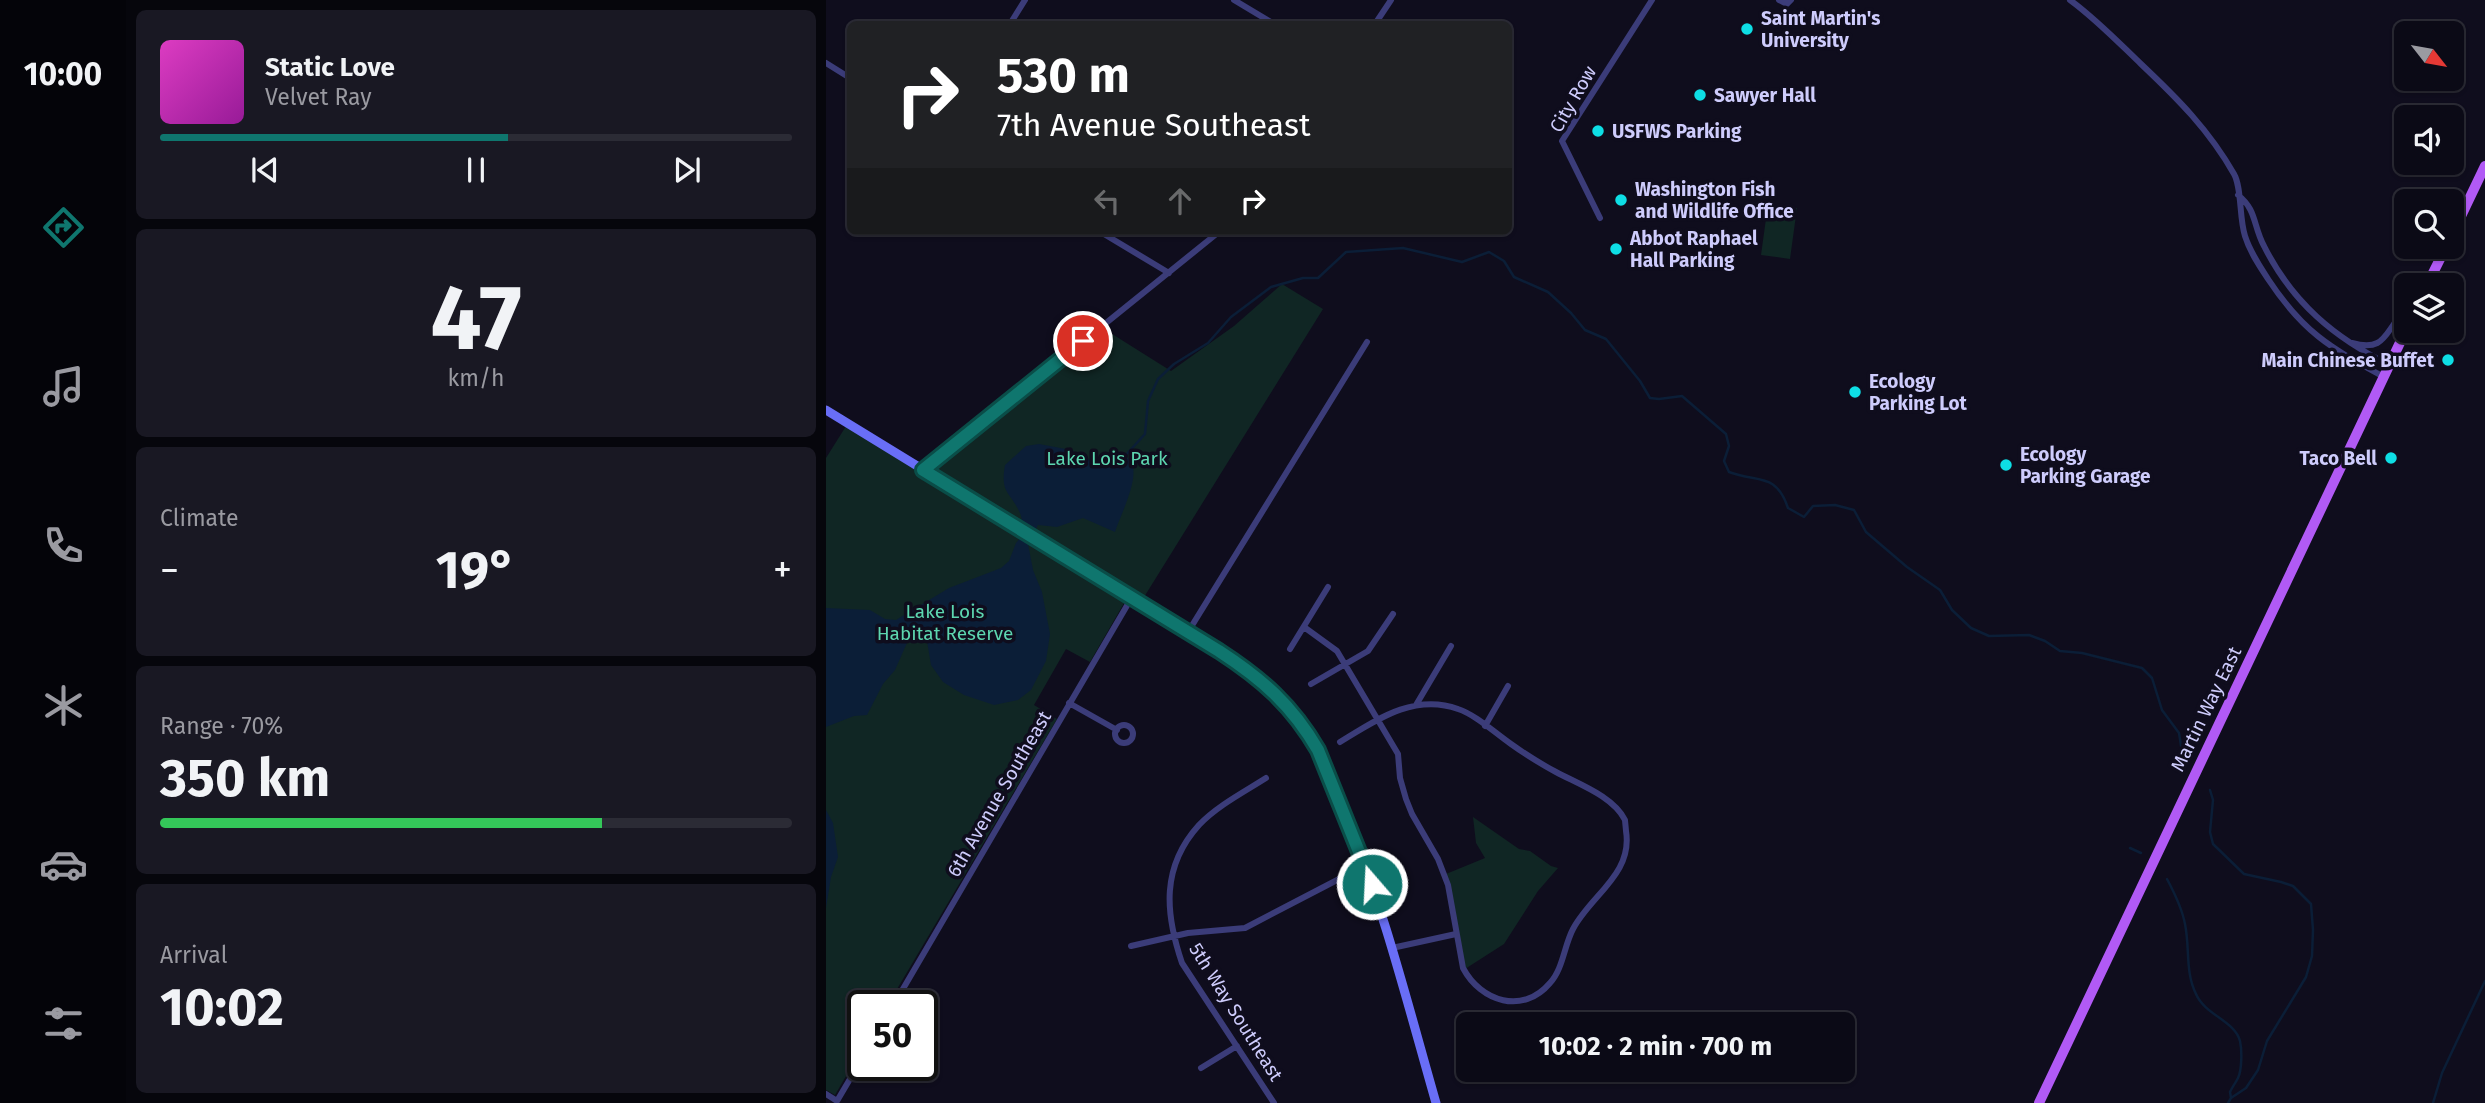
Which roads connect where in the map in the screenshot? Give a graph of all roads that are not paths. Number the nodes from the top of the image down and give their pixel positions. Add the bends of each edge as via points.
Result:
1 (1025, 0) edge
2 (1234, 0) edge
3 (1391, 0) edge
4 (1653, 0) edge
5 (1779, 0) edge
6 (1791, 0) edge
7 (2070, 0) edge
8 (1012, 21) edge
9 (1269, 21) edge
10 (1377, 21) edge
11 (826, 63) edge
12 (847, 76) edge
13 (2485, 166) edge
14 (2238, 194) junction
15 (2464, 210) edge
16 (1600, 218) dead end
17 (1106, 235) edge
18 (1215, 235) edge
19 (1169, 273) junction
20 (2394, 324) edge
21 (2344, 340) junction
22 (1367, 342) dead end
23 (2400, 343) edge
24 (2390, 365) junction
25 (2384, 377) junction
26 (826, 410) edge
27 (923, 470) junction
28 (1328, 587) dead end
29 (1132, 597) junction
30 (1393, 614) dead end
31 (1304, 627) junction
32 (1188, 632) junction
33 (1451, 646) dead end
34 (1290, 649) dead end
35 (1345, 665) junction
36 (1311, 684) dead end
37 (1508, 686) dead end
38 (1069, 703) junction
39 (1416, 705) junction
40 (1378, 719) junction
41 (1485, 726) junction
42 (1117, 730) dead end
43 (1340, 743) dead end
44 (1266, 778) dead end
45 (1366, 865) junction
46 (1456, 934) junction
47 (1173, 937) junction
48 (1131, 946) dead end
49 (1392, 948) junction
50 (902, 990) edge
51 (1237, 1046) junction
52 (1201, 1068) dead end
53 (849, 1081) edge
54 (826, 1094) edge
55 (1274, 1103) edge
56 (1436, 1103) edge
57 (2039, 1103) edge

1 - 8 street
2 - 9 street
3 - 10 street
4 - 16 street, City Row via 1562,141
5 - 6 street via 1787,4
7 - 14 street via 2199,121 2236,177
11 - 12 street
13 - 15 main road
14 - 21 street via 2249,204 2263,245 2290,287
14 - 25 street via 2246,240 2284,304 2323,341
17 - 19 street
18 - 19 street
19 - 27 street
20 - 21 street via 2372,346
21 - 24 street
22 - 32 street
23 - 24 main road, Martin Way East
24 - 25 main road, Martin Way East
25 - 57 main road, Martin Way East
26 - 27 main road
27 - 29 main road
28 - 31 street
29 - 32 main road
29 - 38 street, 6th Avenue Southeast
30 - 35 street via 1368,650
31 - 34 street
31 - 35 street via 1330,644
32 - 45 main road via 1283,699 1307,730
33 - 39 street
35 - 36 street
35 - 40 street
37 - 41 street
38 - 42 street
38 - 50 street, 6th Avenue Southeast
39 - 40 street
39 - 41 street via 1460,709
40 - 43 street
40 - 46 street via 1398,754 1400,778 1412,814 1444,873
41 - 46 street via 1606,799 1625,821 1628,841 1615,878 1585,910 1551,982 1537,994 1508,1001 1487,995 1463,968
44 - 47 street via 1199,825 1182,850 1170,878
45 - 47 street, 5th Way Southeast via 1245,928
45 - 49 main road
46 - 49 street
47 - 48 street
47 - 51 street, 5th Way Southeast via 1182,963
49 - 56 main road
51 - 52 street
51 - 55 street, 5th Way Southeast
53 - 54 street via 837,1101

